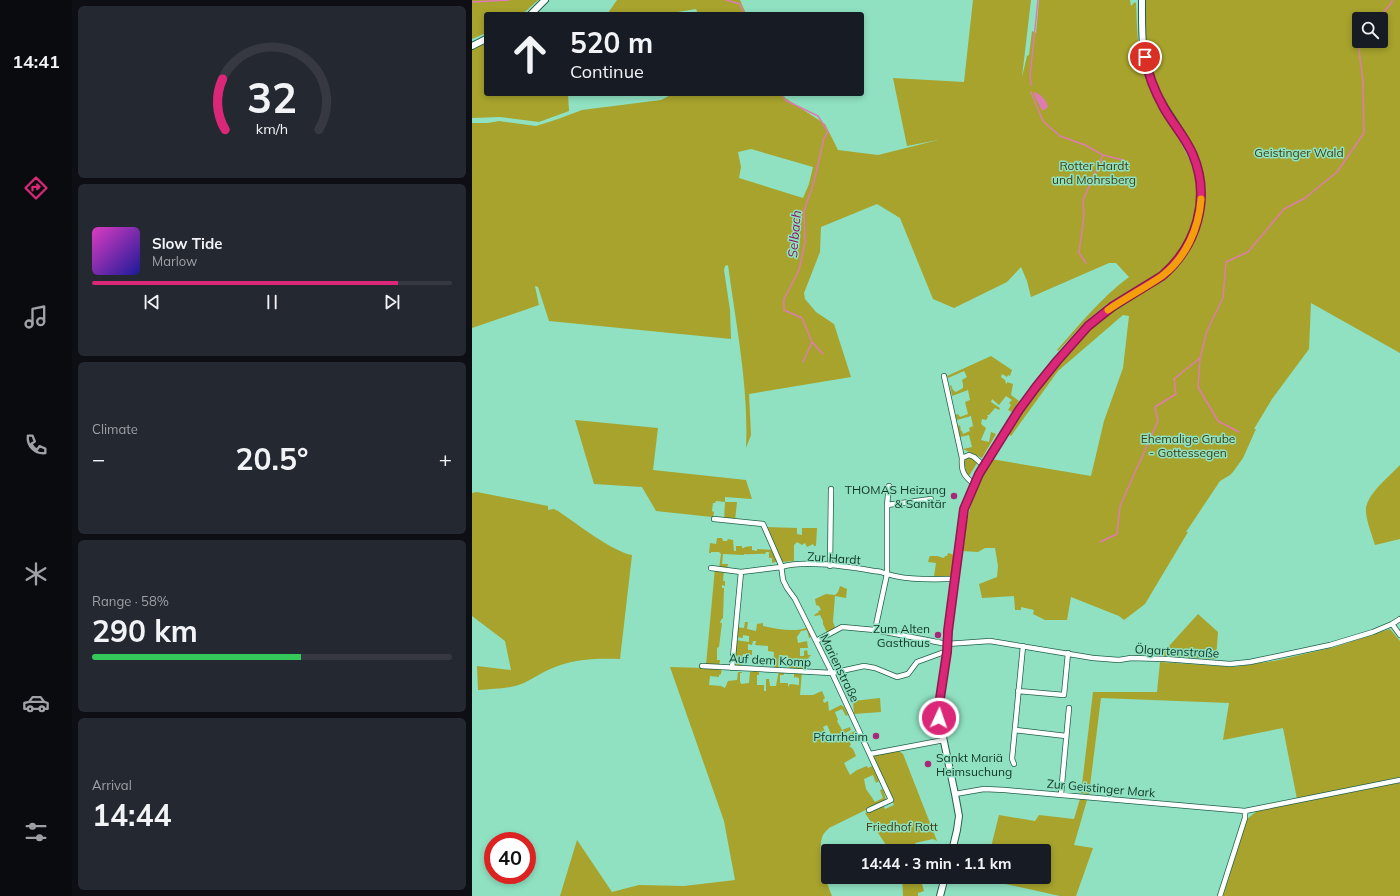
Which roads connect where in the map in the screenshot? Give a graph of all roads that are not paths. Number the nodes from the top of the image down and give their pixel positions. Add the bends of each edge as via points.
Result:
1 (545, 0) edge
2 (1142, 0) edge
3 (532, 12) edge
4 (484, 40) edge
5 (472, 46) edge
6 (944, 376) dead end
7 (962, 458) junction
8 (984, 466) junction
9 (974, 484) junction
10 (889, 486) dead end
11 (831, 489) dead end
12 (931, 499) dead end
13 (887, 504) junction
14 (714, 519) dead end
15 (830, 566) junction
16 (781, 567) junction
17 (711, 568) dead end
18 (741, 572) junction
19 (887, 574) junction
20 (956, 579) junction
21 (1400, 619) edge
22 (1392, 624) junction
23 (875, 630) junction
24 (1400, 635) edge
25 (816, 641) junction
26 (947, 644) junction
27 (1022, 646) junction
28 (947, 652) junction
29 (1068, 654) junction
30 (702, 666) dead end
31 (732, 668) junction
32 (832, 673) junction
33 (1018, 691) junction
34 (1069, 708) dead end
35 (1015, 730) junction
36 (1066, 736) junction
37 (944, 740) junction
38 (870, 754) junction
39 (1014, 764) dead end
40 (1400, 780) edge
41 (956, 794) junction
42 (1061, 794) junction
43 (869, 810) dead end
44 (1245, 811) junction
45 (954, 844) edge
46 (943, 884) edge
47 (940, 896) edge
48 (1220, 896) edge

1 - 3 street
2 - 8 street via 1142,33 1147,67 1157,94 1192,154 1201,186 1197,222 1192,237 1184,252 1162,276 1113,306 1088,326 1036,387
4 - 5 street
6 - 7 street
7 - 8 street via 969,455
7 - 9 street via 966,478
8 - 9 street
9 - 20 street via 964,509
10 - 13 street
11 - 15 street
12 - 13 street
13 - 19 street
14 - 16 street, Marienstraße via 763,524
15 - 16 street, Zur Hardt
15 - 19 street, Zur Hardt
16 - 18 street, Zur Hardt
16 - 25 street, Marienstraße via 787,588
17 - 18 street, Zur Hardt
18 - 31 street
19 - 20 street, Zur Hardt via 909,578
19 - 23 street
20 - 26 street
21 - 22 street, Ölgartenstraße
22 - 24 street
22 - 29 street, Ölgartenstraße via 1330,645 1230,664 1164,659 1119,660
23 - 25 street, Ölgartenstraße via 842,627
23 - 26 street, Ölgartenstraße
25 - 32 street, Marienstraße
26 - 27 street, Ölgartenstraße via 990,642
26 - 28 street
27 - 29 street, Ölgartenstraße
27 - 33 street
28 - 32 street, Auf dem Komp via 917,662 908,674 897,676 864,666
28 - 37 street via 939,705
29 - 33 street via 1064,695
30 - 31 street, Auf dem Komp
31 - 32 street, Auf dem Komp
32 - 38 street, Marienstraße
33 - 35 street
34 - 36 street
35 - 36 street
35 - 39 street via 1012,758
36 - 42 street
37 - 38 street
37 - 41 street
38 - 43 street, Marienstraße via 891,800
40 - 44 street, Zur Geistinger Mark
41 - 42 street, Zur Geistinger Mark via 984,789
41 - 45 street via 959,816
42 - 44 street, Zur Geistinger Mark
44 - 48 street
46 - 47 street

